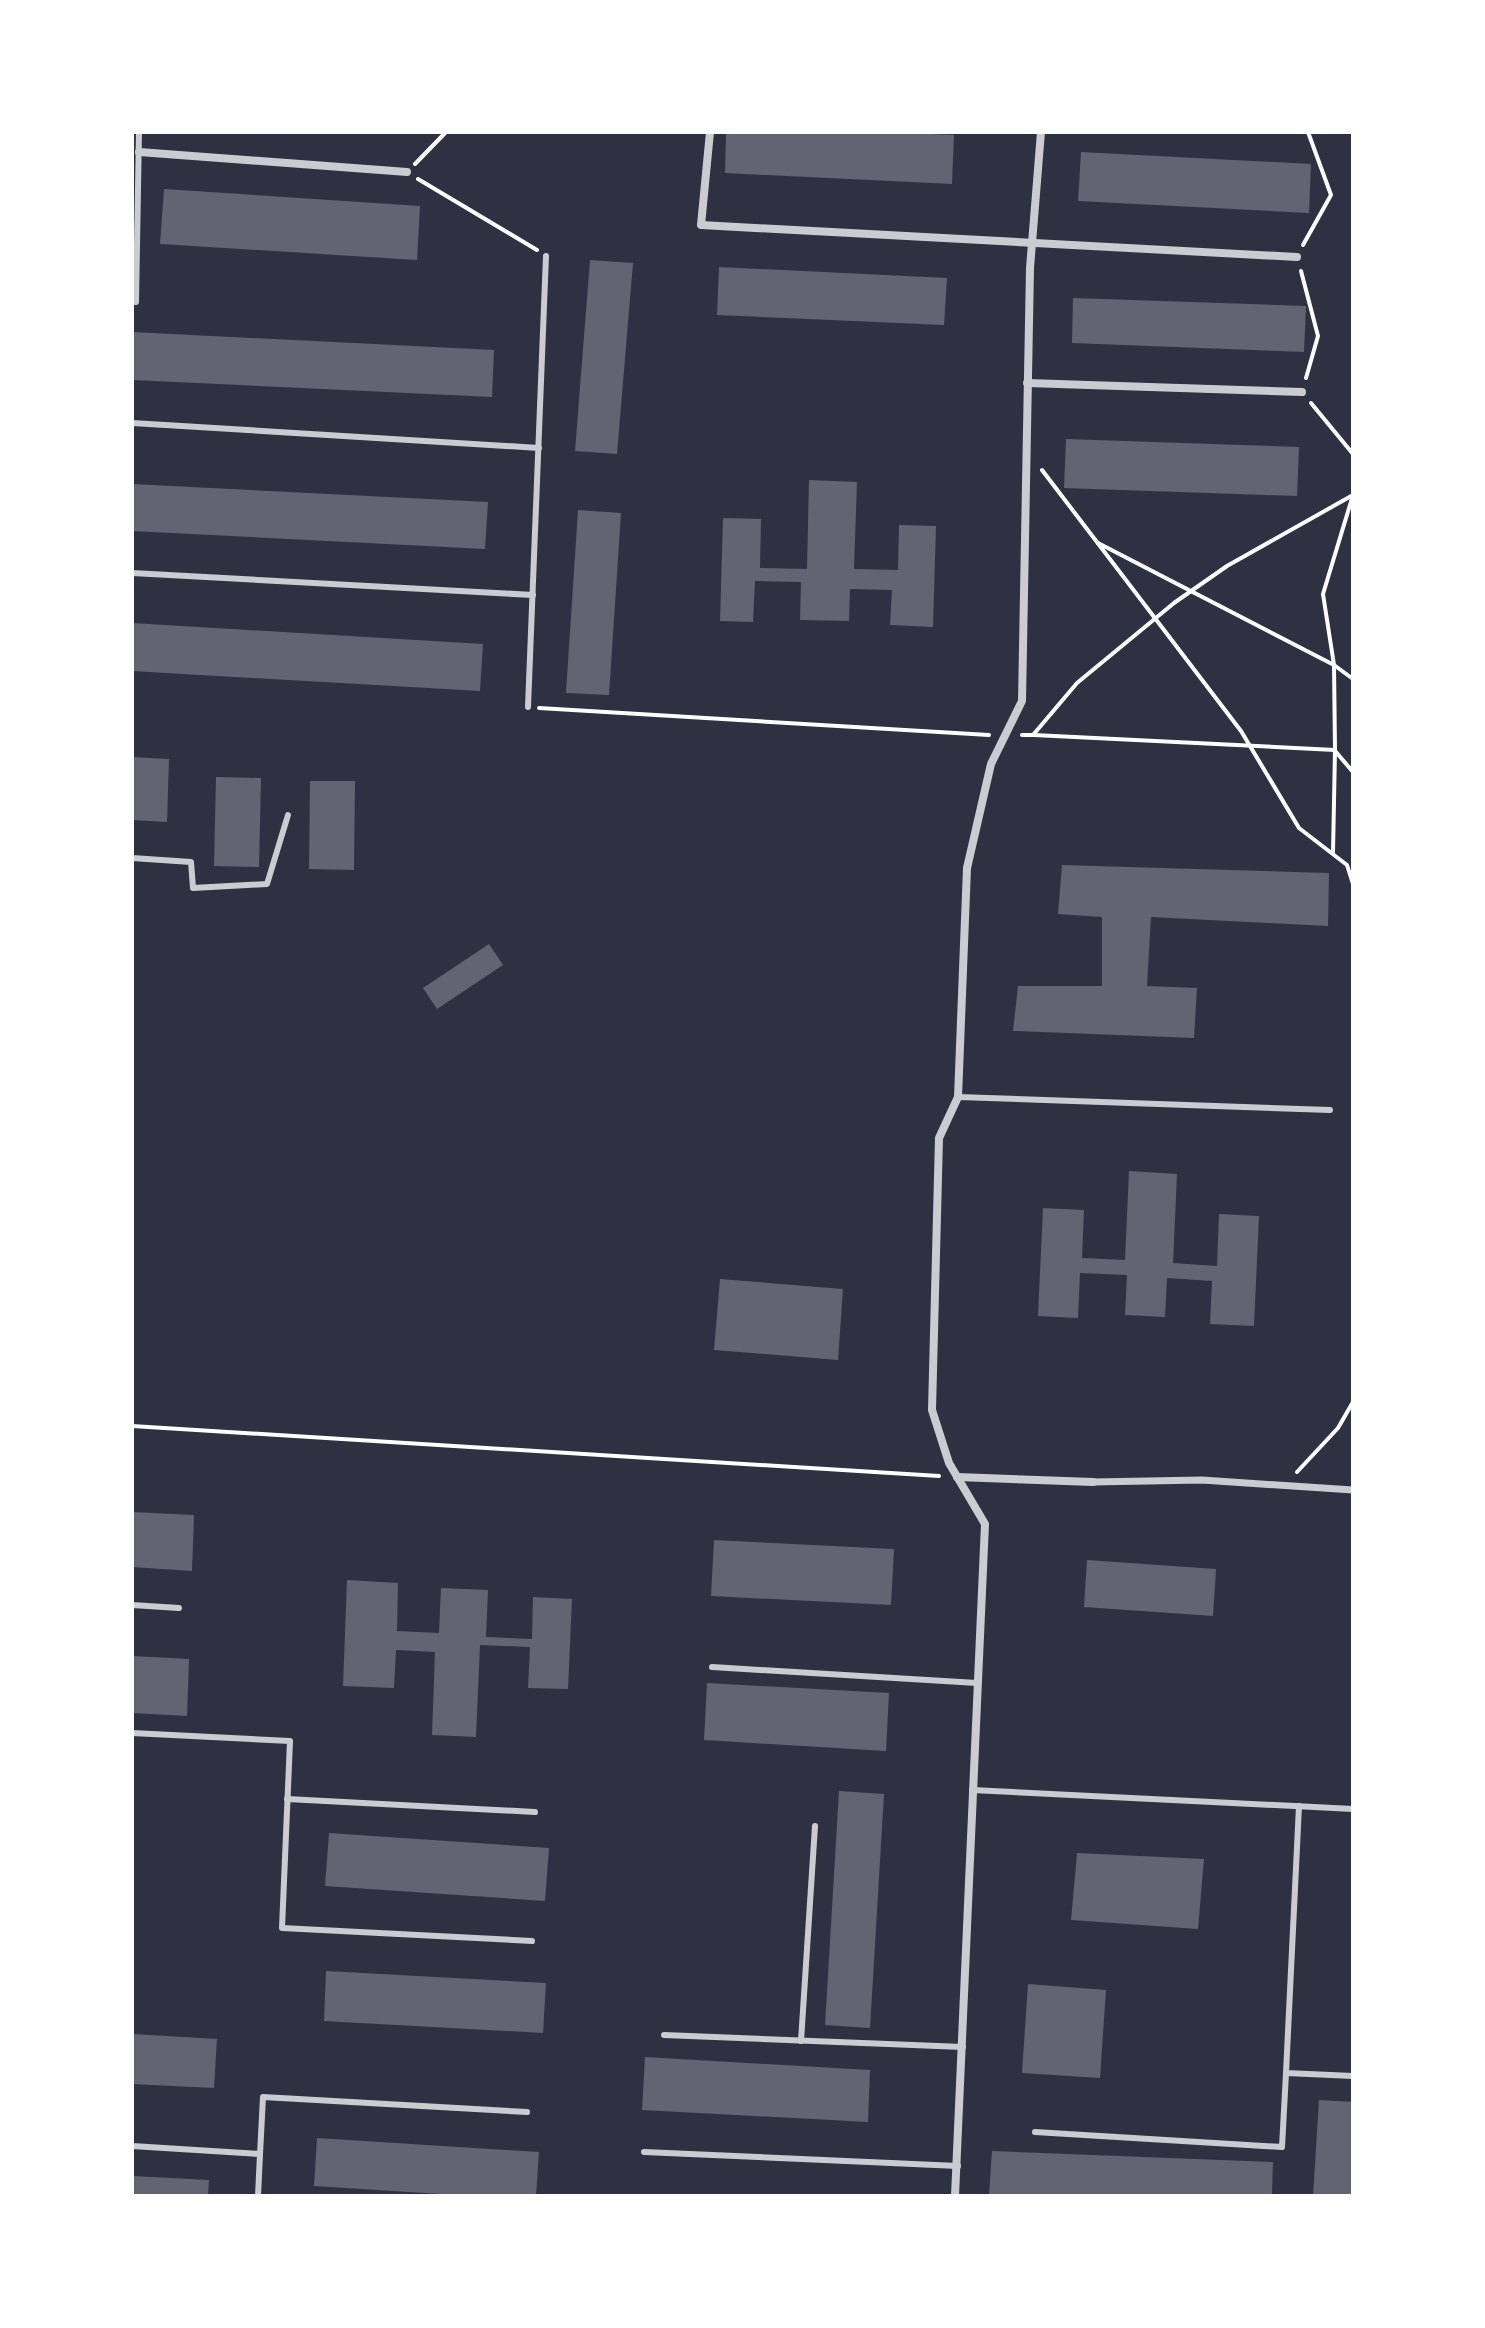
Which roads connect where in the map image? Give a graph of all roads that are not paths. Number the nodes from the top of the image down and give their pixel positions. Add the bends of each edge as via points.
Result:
1 (139, 132) edge
2 (710, 132) edge
3 (1041, 132) edge
4 (139, 152) junction
5 (407, 172) road end
6 (1032, 242) junction
7 (546, 256) road end
8 (1297, 257) road end
9 (132, 302) edge
10 (1027, 383) junction
11 (1302, 392) road end
12 (132, 423) edge
13 (539, 448) junction
14 (132, 573) edge
15 (533, 595) junction
16 (528, 707) road end
17 (288, 815) dead end
18 (132, 858) edge
19 (958, 1097) junction
20 (1330, 1110) dead end
21 (957, 1477) junction
22 (1093, 1482) joint
23 (1353, 1490) edge
24 (132, 1605) edge
25 (179, 1608) dead end
26 (712, 1667) dead end
27 (977, 1683) junction
28 (132, 1733) edge
29 (972, 1790) junction
30 (287, 1799) junction
31 (1299, 1806) junction
32 (1353, 1809) edge
33 (535, 1812) dead end
34 (815, 1826) dead end
35 (532, 1941) dead end
36 (664, 2035) dead end
37 (801, 2041) junction
38 (963, 2047) junction
39 (1286, 2073) junction
40 (1353, 2076) edge
41 (527, 2112) dead end
42 (1035, 2132) dead end
43 (132, 2146) edge
44 (644, 2152) dead end
45 (260, 2154) junction
46 (958, 2166) junction
47 (258, 2196) edge
48 (955, 2196) edge

1 - 4 lane
2 - 6 street via 701,225
3 - 6 street
4 - 5 street
4 - 9 lane
6 - 8 street
6 - 10 street
7 - 13 lane
10 - 11 street
10 - 19 street via 1022,701 991,764 967,868
12 - 13 lane
13 - 15 lane
14 - 15 lane
15 - 16 lane
17 - 18 lane via 267,884 193,888 191,862
19 - 20 lane
19 - 21 street via 939,1138 932,1410
21 - 22 street
21 - 27 street via 985,1524
22 - 23 street via 1202,1480
24 - 25 lane
26 - 27 lane
27 - 29 street
28 - 30 lane via 290,1741
29 - 31 lane
29 - 38 street
30 - 33 lane
30 - 35 lane via 282,1928
31 - 32 lane
31 - 39 lane
34 - 37 lane
36 - 37 lane
37 - 38 lane
38 - 46 street
39 - 40 lane
39 - 42 lane via 1282,2147
41 - 45 lane via 263,2097
43 - 45 lane
44 - 46 lane
45 - 47 lane
46 - 48 street

